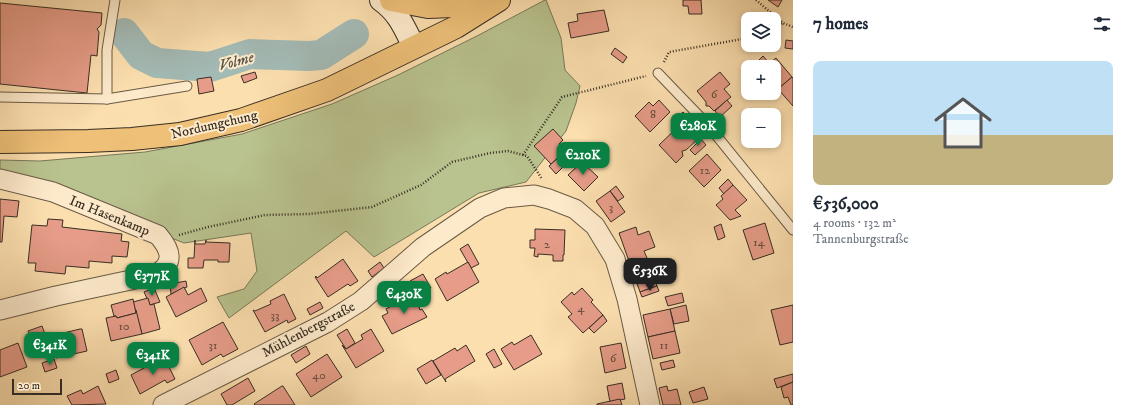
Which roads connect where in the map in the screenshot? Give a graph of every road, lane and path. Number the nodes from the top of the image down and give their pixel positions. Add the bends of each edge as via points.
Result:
1 (115, 0) edge
2 (381, 0) edge
3 (391, 0) edge
4 (471, 0) edge
5 (499, 0) edge
6 (756, 0) edge
7 (783, 24) joint
8 (793, 27) edge
9 (741, 39) edge
10 (414, 47) junction
11 (658, 73) junction
12 (187, 86) dead end
13 (0, 97) edge
14 (107, 99) junction
15 (0, 142) edge
16 (523, 155) junction
17 (0, 179) edge
18 (549, 199) junction
19 (793, 230) edge
20 (163, 240) junction
21 (0, 310) edge
22 (163, 405) edge
23 (650, 405) edge

1 - 14 lane via 107,50
2 - 10 main road via 392,8 401,20
3 - 4 main road via 428,7 452,6
5 - 10 main road, Nordumgehung via 456,27
6 - 7 path
7 - 8 path
9 - 11 path via 668,52
10 - 15 main road, Nordumgehung via 327,90 234,122 180,134 132,139
11 - 16 path via 562,97
11 - 19 lane via 707,124
12 - 14 lane
13 - 14 lane
16 - 18 path via 528,156 543,180
16 - 20 path via 508,151 452,162 421,185 372,207 309,214 265,215
17 - 20 street, Im Hasenkamp via 53,192 158,234
18 - 22 street, Mühlenbergstraße via 534,195 504,198 480,208 423,247 361,301 328,322
18 - 23 street, Mühlenbergstraße via 575,209 595,226 615,259 627,299
20 - 21 street, Im Hasenkamp via 169,249 169,262 162,271 154,275

